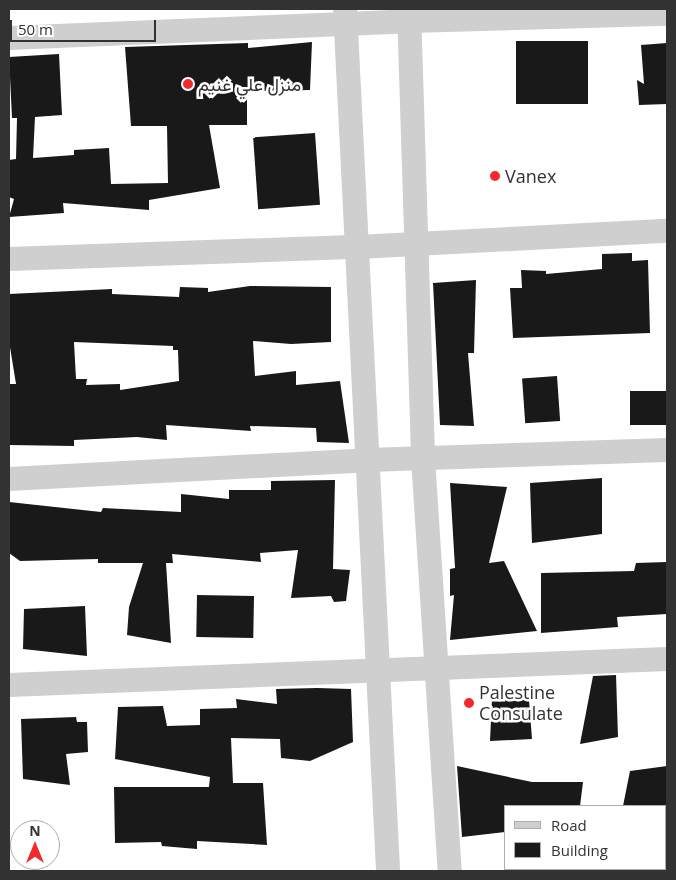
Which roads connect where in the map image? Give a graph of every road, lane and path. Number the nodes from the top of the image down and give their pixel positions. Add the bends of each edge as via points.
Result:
1 (667, 14) edge
2 (410, 15) edge
3 (346, 16) edge
4 (9, 38) edge
5 (667, 231) edge
6 (417, 243) junction
7 (358, 247) junction
8 (9, 259) edge
9 (667, 450) edge
10 (423, 458) junction
11 (368, 460) junction
12 (9, 479) edge
13 (667, 658) edge
14 (437, 669) junction
15 (379, 672) junction
16 (9, 685) edge
17 (634, 870) edge
18 (388, 871) edge
19 (450, 871) edge
20 (613, 871) edge

1 - 2 street
2 - 3 street
2 - 6 street
3 - 4 street
3 - 7 street
5 - 6 street
6 - 7 street
6 - 10 street
7 - 8 street
7 - 11 street
9 - 10 street
10 - 11 street
10 - 14 street
11 - 12 street
11 - 15 street
13 - 14 street
14 - 15 street
14 - 19 street
15 - 16 street via 146,677
15 - 18 street
17 - 20 street

